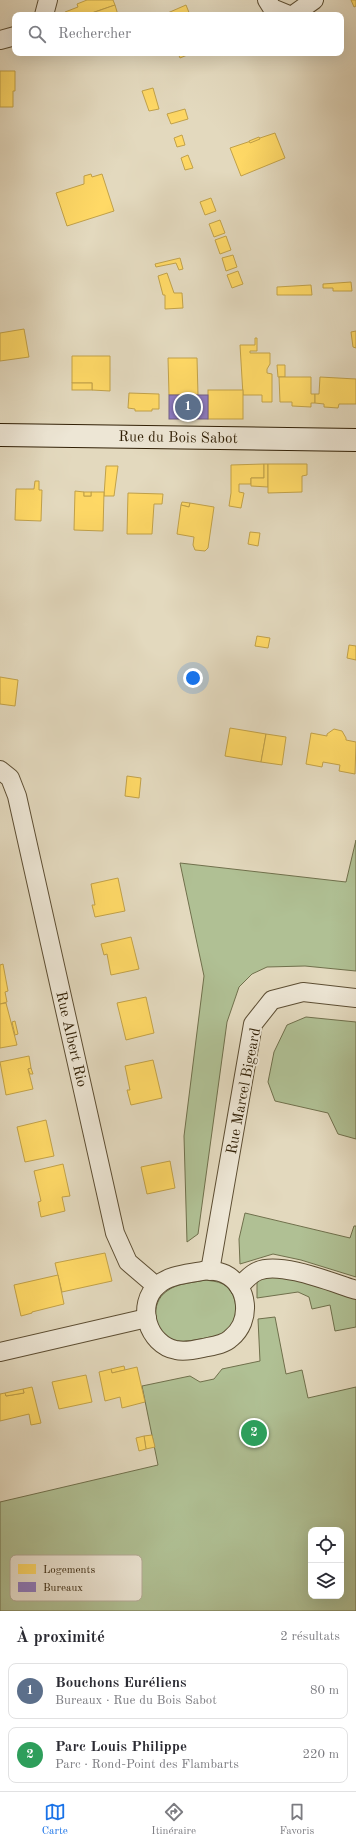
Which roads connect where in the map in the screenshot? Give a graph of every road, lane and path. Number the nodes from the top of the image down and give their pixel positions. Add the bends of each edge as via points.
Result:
1 (48, 0) edge
2 (267, 0) edge
3 (314, 0) edge
4 (45, 12) edge
5 (282, 12) edge
6 (297, 12) edge
7 (12, 37) edge
8 (0, 40) edge
9 (0, 435) edge
10 (356, 440) edge
11 (5, 774) edge
12 (356, 998) edge
13 (210, 1271) junction
14 (156, 1286) junction
15 (239, 1287) junction
16 (356, 1290) edge
17 (147, 1318) junction
18 (0, 1352) edge

1 - 4 street
2 - 5 street via 272,8
3 - 6 street
7 - 8 street
9 - 10 main road, Rue du Bois Sabot
11 - 14 street, Rue Albert Rio via 17,796 116,1233 128,1262
12 - 13 street, Rue Marcel Bigeard via 303,992 272,1000 253,1024
13 - 14 street via 170,1278
13 - 15 street via 226,1274
14 - 17 street via 148,1300
15 - 16 street via 257,1271 270,1268 290,1270
15 - 17 street via 245,1301 244,1318 236,1333 224,1343 183,1351 170,1349 153,1334
17 - 18 street

